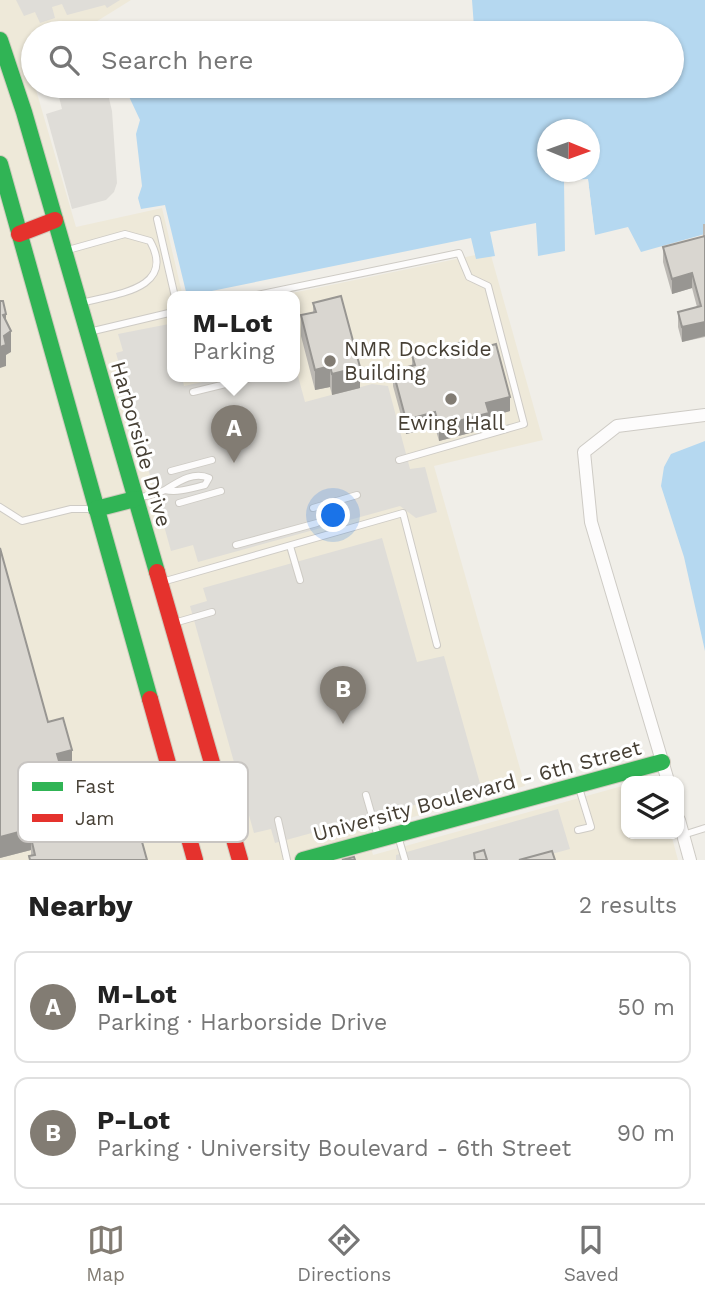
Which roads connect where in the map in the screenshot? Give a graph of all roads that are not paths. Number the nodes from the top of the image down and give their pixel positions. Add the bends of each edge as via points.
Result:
1 (0, 40) edge
2 (0, 164) edge
3 (157, 219) dead end
4 (55, 220) junction
5 (19, 234) junction
6 (64, 251) junction
7 (174, 291) edge
8 (282, 291) edge
9 (79, 303) junction
10 (167, 313) edge
11 (87, 332) junction
12 (234, 382) edge
13 (193, 392) dead end
14 (705, 415) edge
15 (212, 460) dead end
16 (399, 460) dead end
17 (171, 471) dead end
18 (165, 490) junction
19 (221, 491) dead end
20 (357, 495) dead end
21 (135, 499) junction
22 (178, 503) dead end
23 (0, 508) edge
24 (313, 508) dead end
25 (96, 509) junction
26 (317, 523) dead end
27 (236, 545) dead end
28 (290, 546) junction
29 (300, 580) dead end
30 (160, 583) junction
31 (212, 612) dead end
32 (171, 623) junction
33 (437, 645) dead end
34 (167, 762) edge
35 (211, 762) edge
36 (662, 762) junction
37 (666, 776) edge
38 (578, 785) junction
39 (366, 795) dead end
40 (278, 820) dead end
41 (705, 828) edge
42 (578, 830) dead end
43 (398, 834) junction
44 (684, 835) edge
45 (379, 839) junction
46 (684, 839) edge
47 (190, 842) edge
48 (235, 842) edge
49 (195, 860) edge
50 (240, 860) edge
51 (287, 860) edge
52 (303, 860) edge
53 (405, 860) edge
54 (690, 860) edge

1 - 4 main road, Harborside Drive
2 - 5 main road
3 - 7 lane
4 - 5 main road
4 - 6 main road, Harborside Drive
5 - 25 main road
6 - 9 main road, Harborside Drive
6 - 9 lane via 125,234 150,241 156,253 159,266 153,278 141,286
8 - 16 lane via 459,253 469,277 488,286 524,424
9 - 11 main road, Harborside Drive
10 - 11 lane
11 - 21 main road, Harborside Drive
12 - 13 lane
14 - 36 street via 617,426 584,452 591,523
15 - 17 lane
18 - 18 lane via 205,485 209,478 202,475
18 - 21 lane
19 - 22 lane
20 - 24 lane
21 - 25 main road
21 - 30 main road, Harborside Drive
23 - 25 lane via 23,521 71,509
25 - 34 main road
26 - 27 lane
28 - 29 lane
28 - 30 lane
28 - 33 lane via 403,513
30 - 32 main road, Harborside Drive
31 - 32 lane
32 - 35 main road, Harborside Drive
36 - 37 street
36 - 38 main road, University Boulevard - 6th Street
38 - 42 lane via 591,827
38 - 43 main road, University Boulevard - 6th Street
39 - 45 lane
40 - 51 lane
41 - 44 lane
43 - 45 main road, University Boulevard - 6th Street
43 - 53 lane
45 - 52 main road, University Boulevard - 6th Street
46 - 54 street
47 - 49 main road
48 - 50 main road, Harborside Drive

